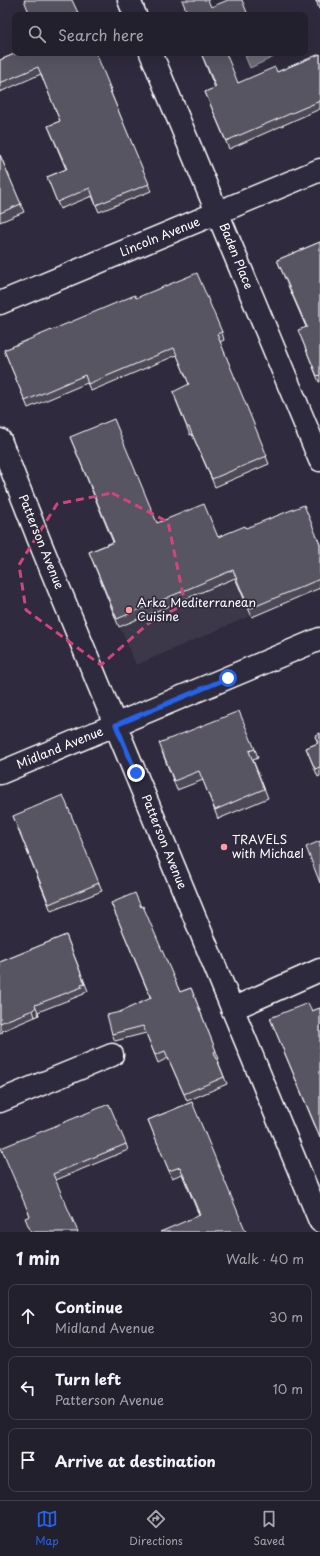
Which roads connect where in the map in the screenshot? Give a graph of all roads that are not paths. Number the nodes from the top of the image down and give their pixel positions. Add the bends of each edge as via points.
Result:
1 (129, 0) edge
2 (134, 12) edge
3 (152, 56) edge
4 (320, 170) edge
5 (218, 213) junction
6 (0, 303) edge
7 (0, 440) edge
8 (320, 460) edge
9 (320, 639) edge
10 (116, 725) junction
11 (0, 773) edge
12 (320, 970) edge
13 (232, 1009) junction
14 (112, 1055) dead end
15 (0, 1101) edge
16 (320, 1221) edge

1 - 2 street
3 - 5 street, Baden Place
4 - 5 street, Lincoln Avenue
5 - 6 street, Lincoln Avenue
5 - 8 street, Baden Place
7 - 10 street, Patterson Avenue
9 - 10 street, Midland Avenue
10 - 11 street, Midland Avenue
10 - 13 street, Patterson Avenue
12 - 13 street
13 - 16 street, Patterson Avenue
14 - 15 street

